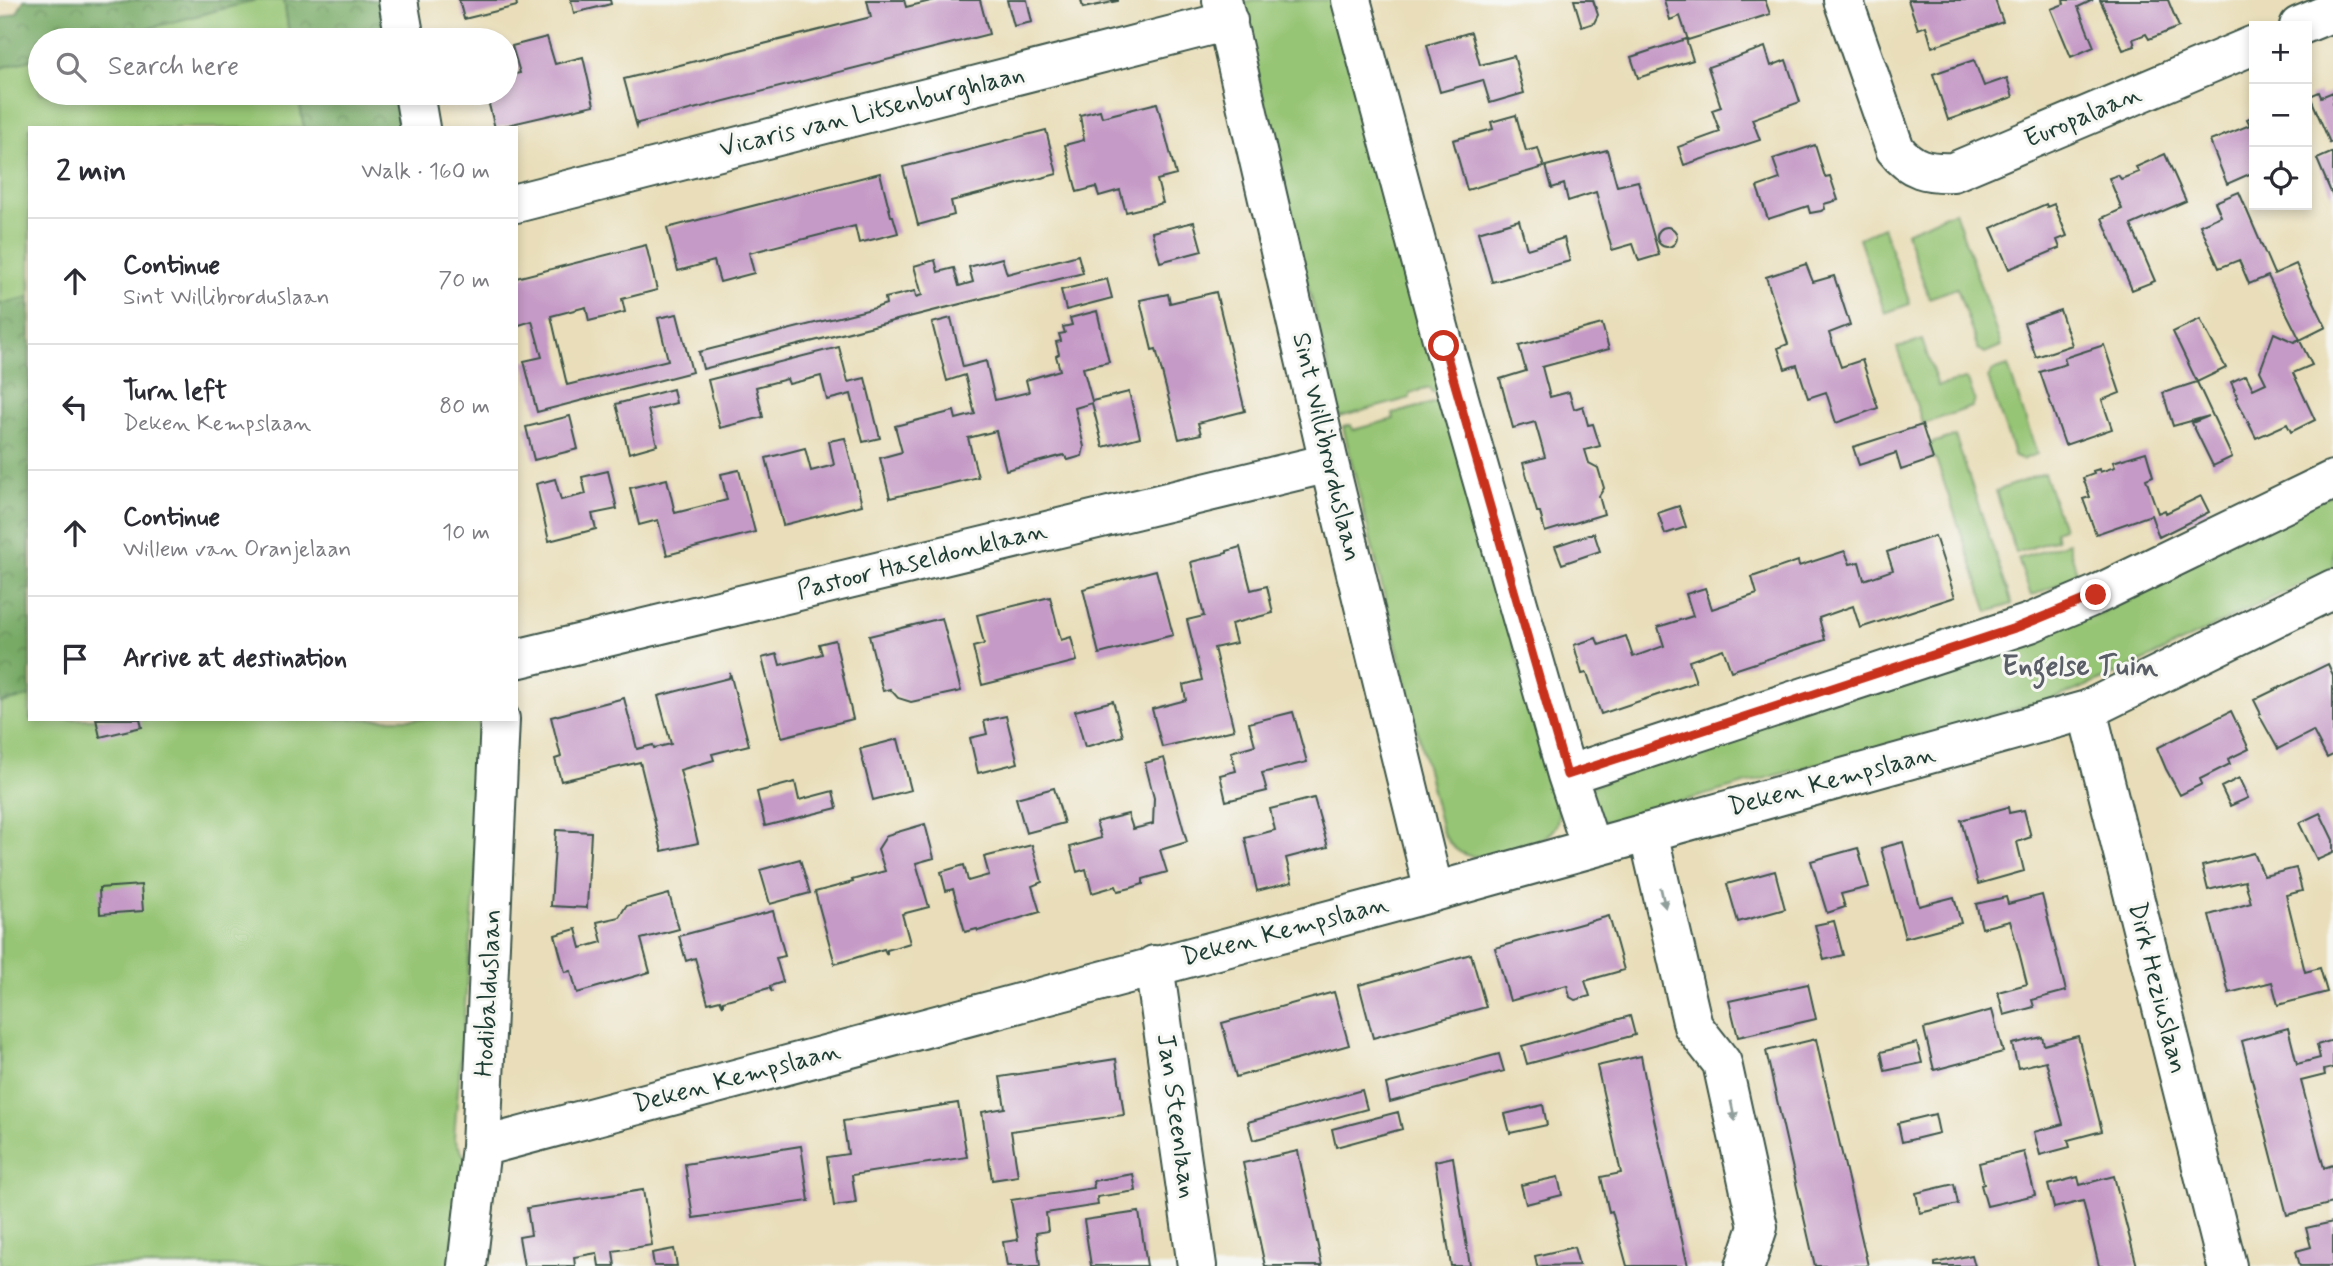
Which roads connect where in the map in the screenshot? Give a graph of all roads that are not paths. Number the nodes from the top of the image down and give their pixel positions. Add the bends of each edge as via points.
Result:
1 (398, 0) edge
2 (1351, 0) edge
3 (1843, 0) edge
4 (1225, 11) edge
5 (2333, 12) edge
6 (2311, 21) edge
7 (403, 28) edge
8 (2249, 47) edge
9 (416, 105) edge
10 (420, 126) edge
11 (518, 202) edge
12 (1329, 463) junction
13 (2333, 480) edge
14 (2333, 589) edge
15 (518, 659) edge
16 (2087, 710) junction
17 (500, 721) edge
18 (1567, 775) junction
19 (1648, 832) junction
20 (1591, 847) junction
21 (1434, 892) junction
22 (1154, 965) junction
23 (481, 1147) junction
24 (467, 1266) edge
25 (1197, 1266) edge
26 (1745, 1266) edge
27 (2227, 1266) edge

1 - 7 street
2 - 18 street
3 - 8 street, Europalaan via 1895,149 1910,165 1925,171 1953,172
4 - 11 street, Vicaris van Litsenburghlaan
4 - 12 street, Sint Willibrorduslaan
5 - 6 street
9 - 10 street
12 - 15 street, Pastoor Haseldonklaan
12 - 21 street, Sint Willibrorduslaan
13 - 18 street via 2030,623
14 - 16 street, Deken Kempslaan
16 - 19 street, Deken Kempslaan
16 - 27 street, Dirk Heziuslaan
17 - 23 street, Hodibalduslaan
18 - 20 street
19 - 20 street, Deken Kempslaan
19 -> 26 street via 1693,1026 1723,1063 1758,1227
20 - 21 street, Deken Kempslaan
21 - 22 street, Deken Kempslaan
22 - 23 street, Deken Kempslaan
22 - 25 street, Jan Steenlaan
23 - 24 street, Hodibalduslaan

